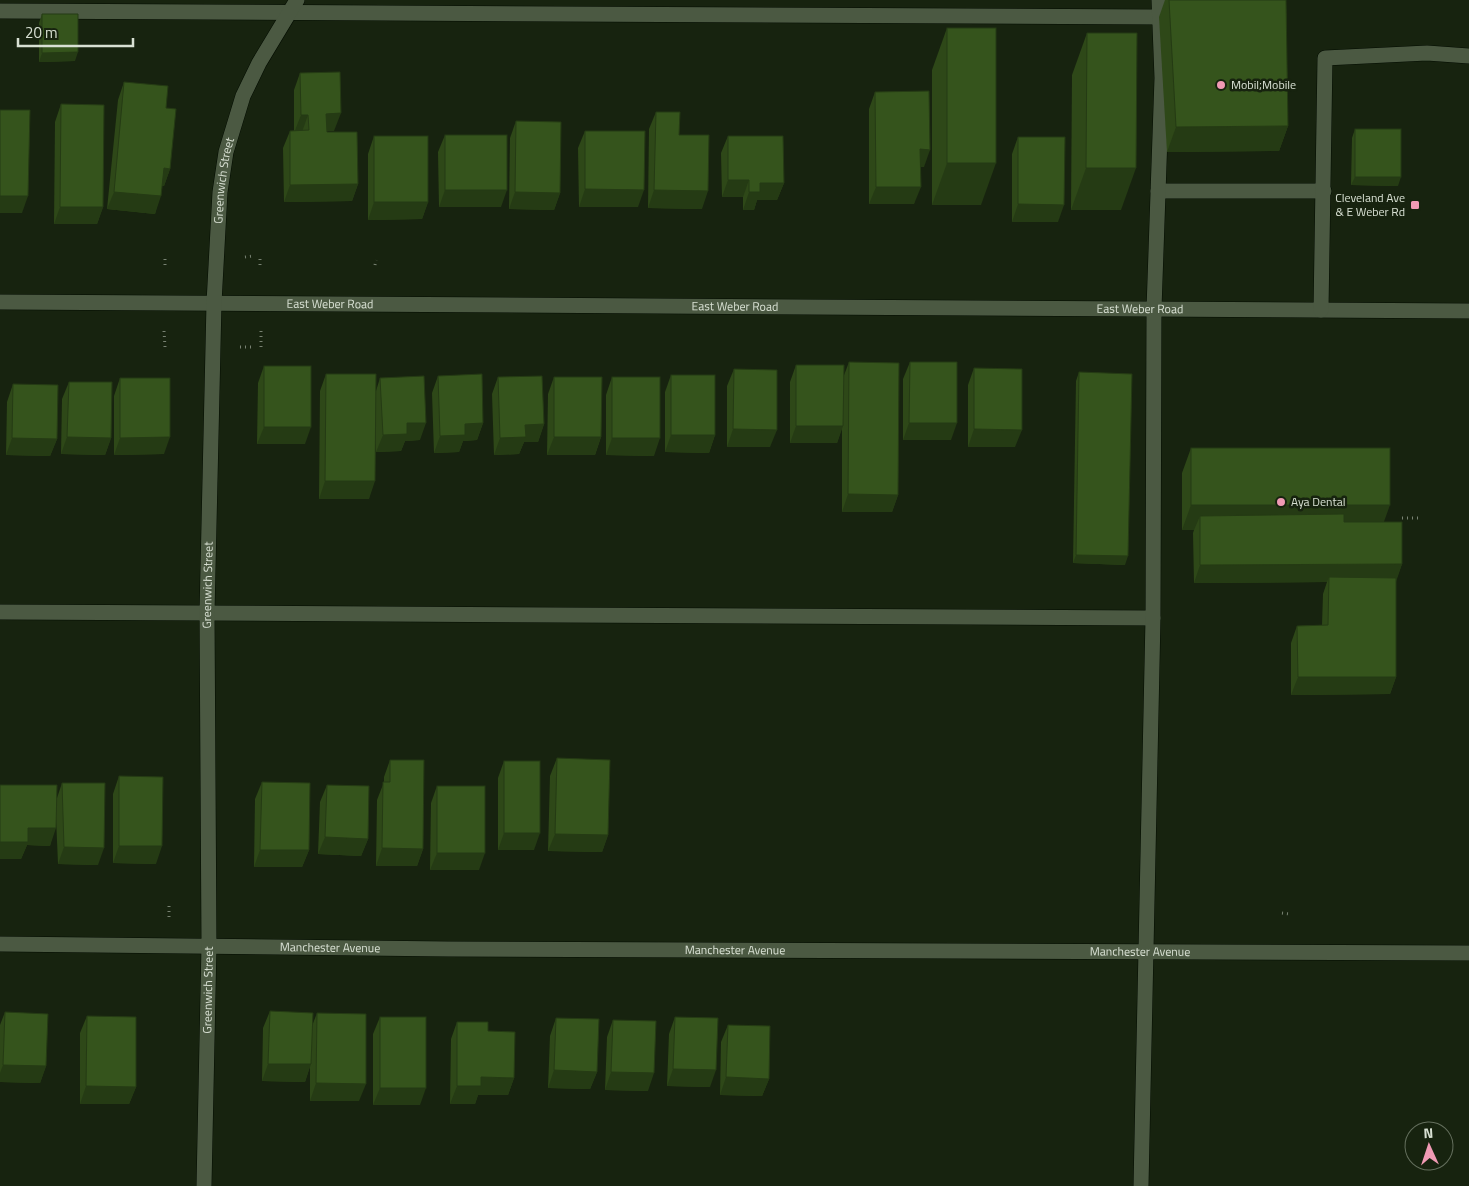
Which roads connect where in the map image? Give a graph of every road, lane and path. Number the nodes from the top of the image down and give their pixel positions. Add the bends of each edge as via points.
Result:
1 (1159, 0) edge
2 (294, 6) edge
3 (0, 10) edge
4 (1159, 17) junction
5 (1469, 56) edge
6 (1158, 191) junction
7 (1324, 191) junction
8 (260, 257) dead end
9 (165, 258) dead end
10 (376, 260) dead end
11 (165, 265) dead end
12 (260, 265) dead end
13 (376, 265) dead end
14 (0, 302) edge
15 (214, 303) junction
16 (1154, 309) junction
17 (1321, 310) junction
18 (1469, 311) edge
19 (164, 328) dead end
20 (261, 328) dead end
21 (165, 347) dead end
22 (237, 347) dead end
23 (253, 347) dead end
24 (261, 348) dead end
25 (1402, 518) dead end
26 (1418, 518) dead end
27 (0, 612) edge
28 (207, 613) junction
29 (1153, 618) junction
30 (168, 906) dead end
31 (1282, 913) dead end
32 (1289, 914) dead end
33 (169, 919) dead end
34 (0, 944) edge
35 (209, 945) junction
36 (1147, 950) junction
37 (1469, 953) edge
38 (204, 1186) edge
39 (1141, 1186) edge

1 - 4 street
2 - 3 street via 92,12
2 - 4 street
2 - 15 street, Greenwich Street via 243,96 226,152 220,192
4 - 6 street via 1162,78
5 - 7 street via 1426,53 1325,58
6 - 7 street
6 - 16 street
7 - 17 street
8 - 12 path
9 - 11 path
10 - 13 path
14 - 15 street, East Weber Road
15 - 16 street, East Weber Road
15 - 28 street, Greenwich Street
16 - 17 street, East Weber Road
16 - 29 street
17 - 18 street, East Weber Road
19 - 21 path
20 - 24 path
22 - 23 path
25 - 26 path
27 - 28 street
28 - 29 street
28 - 35 street, Greenwich Street
29 - 36 street
30 - 33 path
31 - 32 path
34 - 35 street, Manchester Avenue
35 - 36 street, Manchester Avenue via 458,949
35 - 38 street, Greenwich Street
36 - 37 street, Manchester Avenue
36 - 39 street

